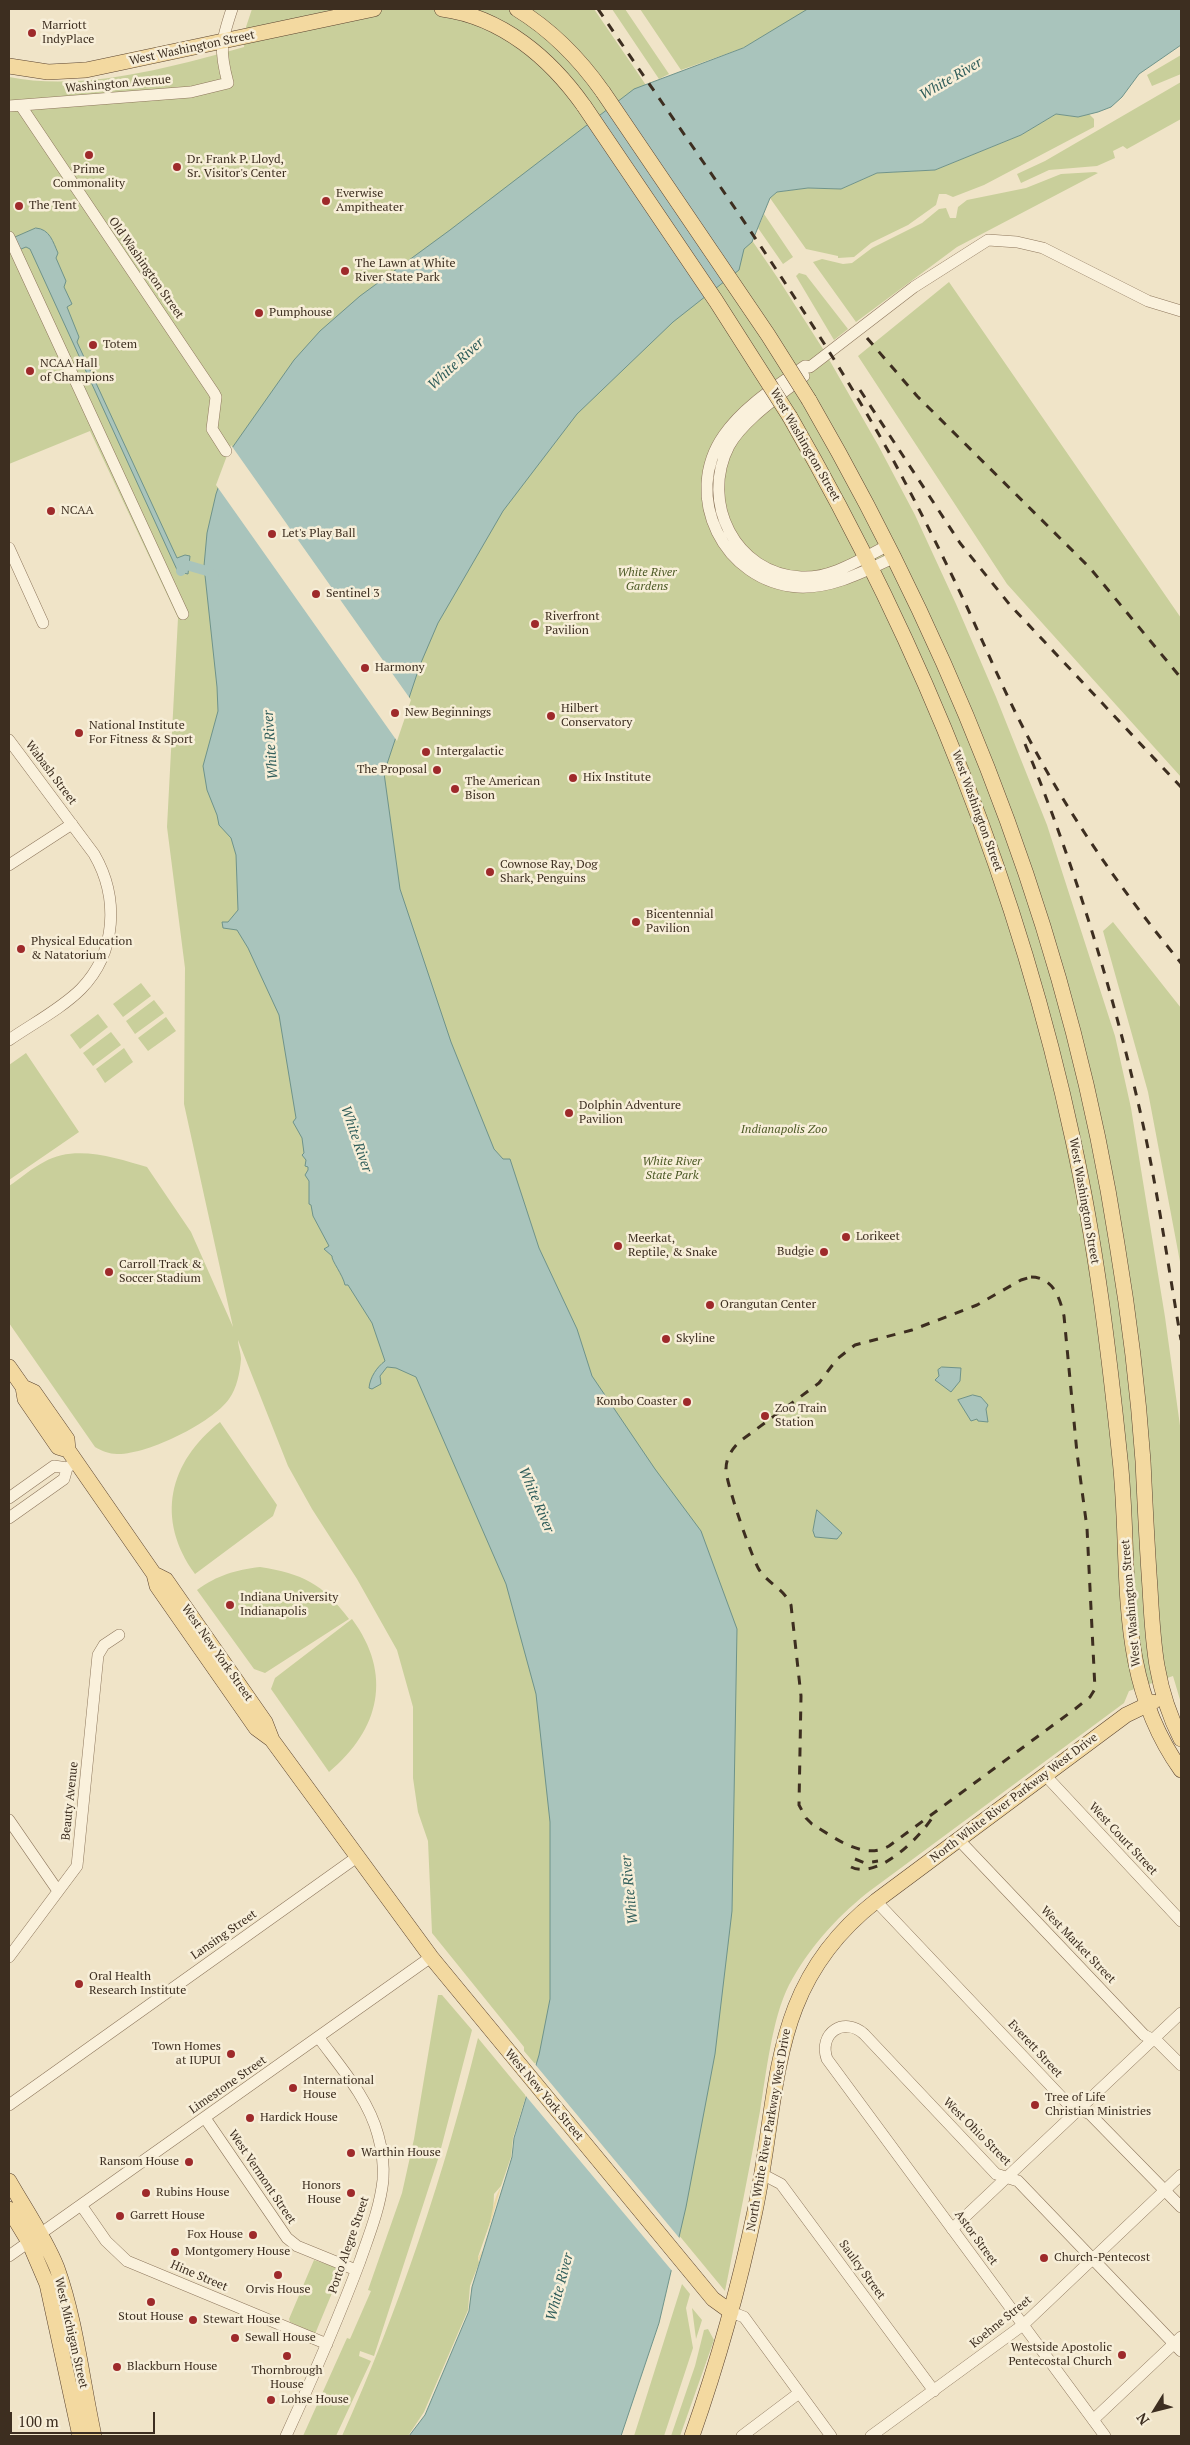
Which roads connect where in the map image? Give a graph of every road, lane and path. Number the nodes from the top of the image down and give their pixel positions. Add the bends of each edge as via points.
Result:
1 (232, 9) edge
2 (374, 9) edge
3 (442, 9) edge
4 (517, 9) edge
5 (221, 42) junction
6 (9, 66) edge
7 (9, 106) edge
8 (21, 106) junction
9 (9, 237) edge
10 (1181, 311) edge
11 (226, 451) dead end
12 (9, 548) edge
13 (892, 551) junction
14 (869, 562) junction
15 (184, 614) dead end
16 (43, 624) dead end
17 (9, 740) edge
18 (72, 824) junction
19 (9, 865) edge
20 (9, 1040) edge
21 (9, 1367) edge
22 (70, 1460) junction
23 (9, 1498) edge
24 (9, 1518) edge
25 (119, 1635) dead end
26 (1164, 1697) junction
27 (1146, 1706) junction
28 (1181, 1738) edge
29 (1181, 1770) edge
30 (1045, 1775) junction
31 (9, 1820) edge
32 (958, 1840) junction
33 (357, 1857) junction
34 (58, 1891) junction
35 (876, 1901) junction
36 (1181, 1921) edge
37 (9, 1957) edge
38 (431, 1957) junction
39 (1181, 2013) edge
40 (319, 2038) junction
41 (1153, 2040) junction
42 (826, 2056) joint
43 (1181, 2065) edge
44 (9, 2105) edge
45 (1079, 2110) junction
46 (206, 2118) junction
47 (762, 2174) junction
48 (1181, 2175) edge
49 (1007, 2178) junction
50 (9, 2181) edge
51 (1165, 2191) junction
52 (81, 2205) junction
53 (1181, 2207) edge
54 (9, 2208) edge
55 (952, 2229) junction
56 (34, 2238) junction
57 (9, 2256) edge
58 (1092, 2259) junction
59 (356, 2270) junction
60 (731, 2312) junction
61 (1023, 2325) junction
62 (327, 2344) junction
63 (1179, 2344) edge
64 (934, 2391) junction
65 (799, 2394) junction
66 (1093, 2420) junction
67 (80, 2436) edge
68 (94, 2436) edge
69 (286, 2436) edge
70 (692, 2436) edge
71 (742, 2436) edge
72 (831, 2436) edge
73 (871, 2436) edge
74 (1105, 2436) edge

1 - 5 street
2 - 5 main road, West Washington Street
3 - 14 main road, West Washington Street, bridge via 490,24 523,42 557,71 716,301 790,417
4 - 13 main road, West Washington Street, bridge via 557,37 588,70 768,335 809,400
5 - 6 main road, West Washington Street via 86,70 48,72
5 - 8 street, Washington Avenue via 221,57 228,83 191,92
7 - 8 street, Washington Avenue
8 - 11 street, Old Washington Street via 214,393 212,429
9 - 15 street
10 - 14 street via 1148,302 1043,248 988,240 934,273 810,366 809,372 752,420 730,444 718,480 723,522 736,543 753,560 784,574 802,577 821,575
12 - 16 street
13 - 14 street
13 - 26 main road, West Washington Street via 953,682 1011,830 1061,985 1081,1065 1117,1240 1129,1325 1142,1458 1153,1648
14 - 27 main road, West Washington Street via 931,694 972,794 1031,970 1055,1062 1074,1143 1097,1273 1120,1460 1132,1648
17 - 18 street, Wabash Street
18 - 19 street
18 - 20 street, Wabash Street via 103,871 110,897 112,927 100,962 81,988
21 - 22 main road, West New York Street via 23,1387 34,1392 67,1439
22 - 23 street via 54,1466
22 - 24 street via 64,1479
22 - 33 main road, West New York Street via 154,1574 166,1580 265,1722 272,1740
25 - 34 street, Beauty Avenue via 104,1645 98,1655 77,1866
26 - 27 main road, North White River Parkway West Drive
26 - 28 main road, West Washington Street
27 - 29 main road, West Washington Street
27 - 30 main road, North White River Parkway West Drive via 1126,1716
30 - 32 main road, North White River Parkway West Drive
30 - 36 street, West Court Street
31 - 34 street
32 - 35 main road, North White River Parkway West Drive
32 - 41 street, West Market Street via 1144,2035
33 - 38 main road, West New York Street
33 - 44 street, Lansing Street
34 - 37 street, Beauty Avenue
35 - 45 street, Everett Street via 1068,2104
35 - 47 main road, North White River Parkway West Drive via 833,1940 797,1998 785,2035
38 - 40 street, Limestone Street
38 - 60 main road, West New York Street via 712,2299
39 - 41 street
40 - 46 street, Limestone Street
40 - 59 street, Porto Alegre Street via 367,2107 382,2150 380,2198
41 - 43 street, West Market Street
41 - 45 street
42 - 49 street, West Ohio Street via 825,2042 832,2031 845,2026 859,2030 996,2174
42 - 55 street, Astor Street
45 - 49 street
45 - 51 street, Everett Street via 1090,2114
46 - 52 street, Limestone Street
46 - 59 street, West Vermont Street via 288,2238 297,2246
47 - 60 main road, North White River Parkway West Drive
47 - 64 street, Saulcy Street via 781,2184
48 - 51 street, Koehne Street
49 - 55 street
49 - 58 street, West Ohio Street via 1018,2181
50 - 56 main road, West Michigan Street
51 - 53 street, Everett Street
51 - 58 street, Koehne Street
52 - 56 street, Limestone Street
52 - 62 street, Hine Street via 106,2241 127,2261
54 - 56 main road, West Michigan Street
55 - 61 street, Astor Street
56 - 57 street, Limestone Street
56 - 67 main road, West Michigan Street via 52,2301
56 - 68 main road, West Michigan Street via 57,2269
58 - 61 street, Koehne Street
58 - 63 street, West Ohio Street
59 - 62 street, Porto Alegre Street
60 - 65 street, West New York Street via 744,2317
60 - 70 main road, North White River Parkway West Drive
61 - 64 street, Koehne Street
61 - 66 street, Astor Street
62 - 69 street, Porto Alegre Street
63 - 66 street
64 - 73 street, Koehne Street
65 - 71 street
65 - 72 street, West New York Street
66 - 74 street, Astor Street

